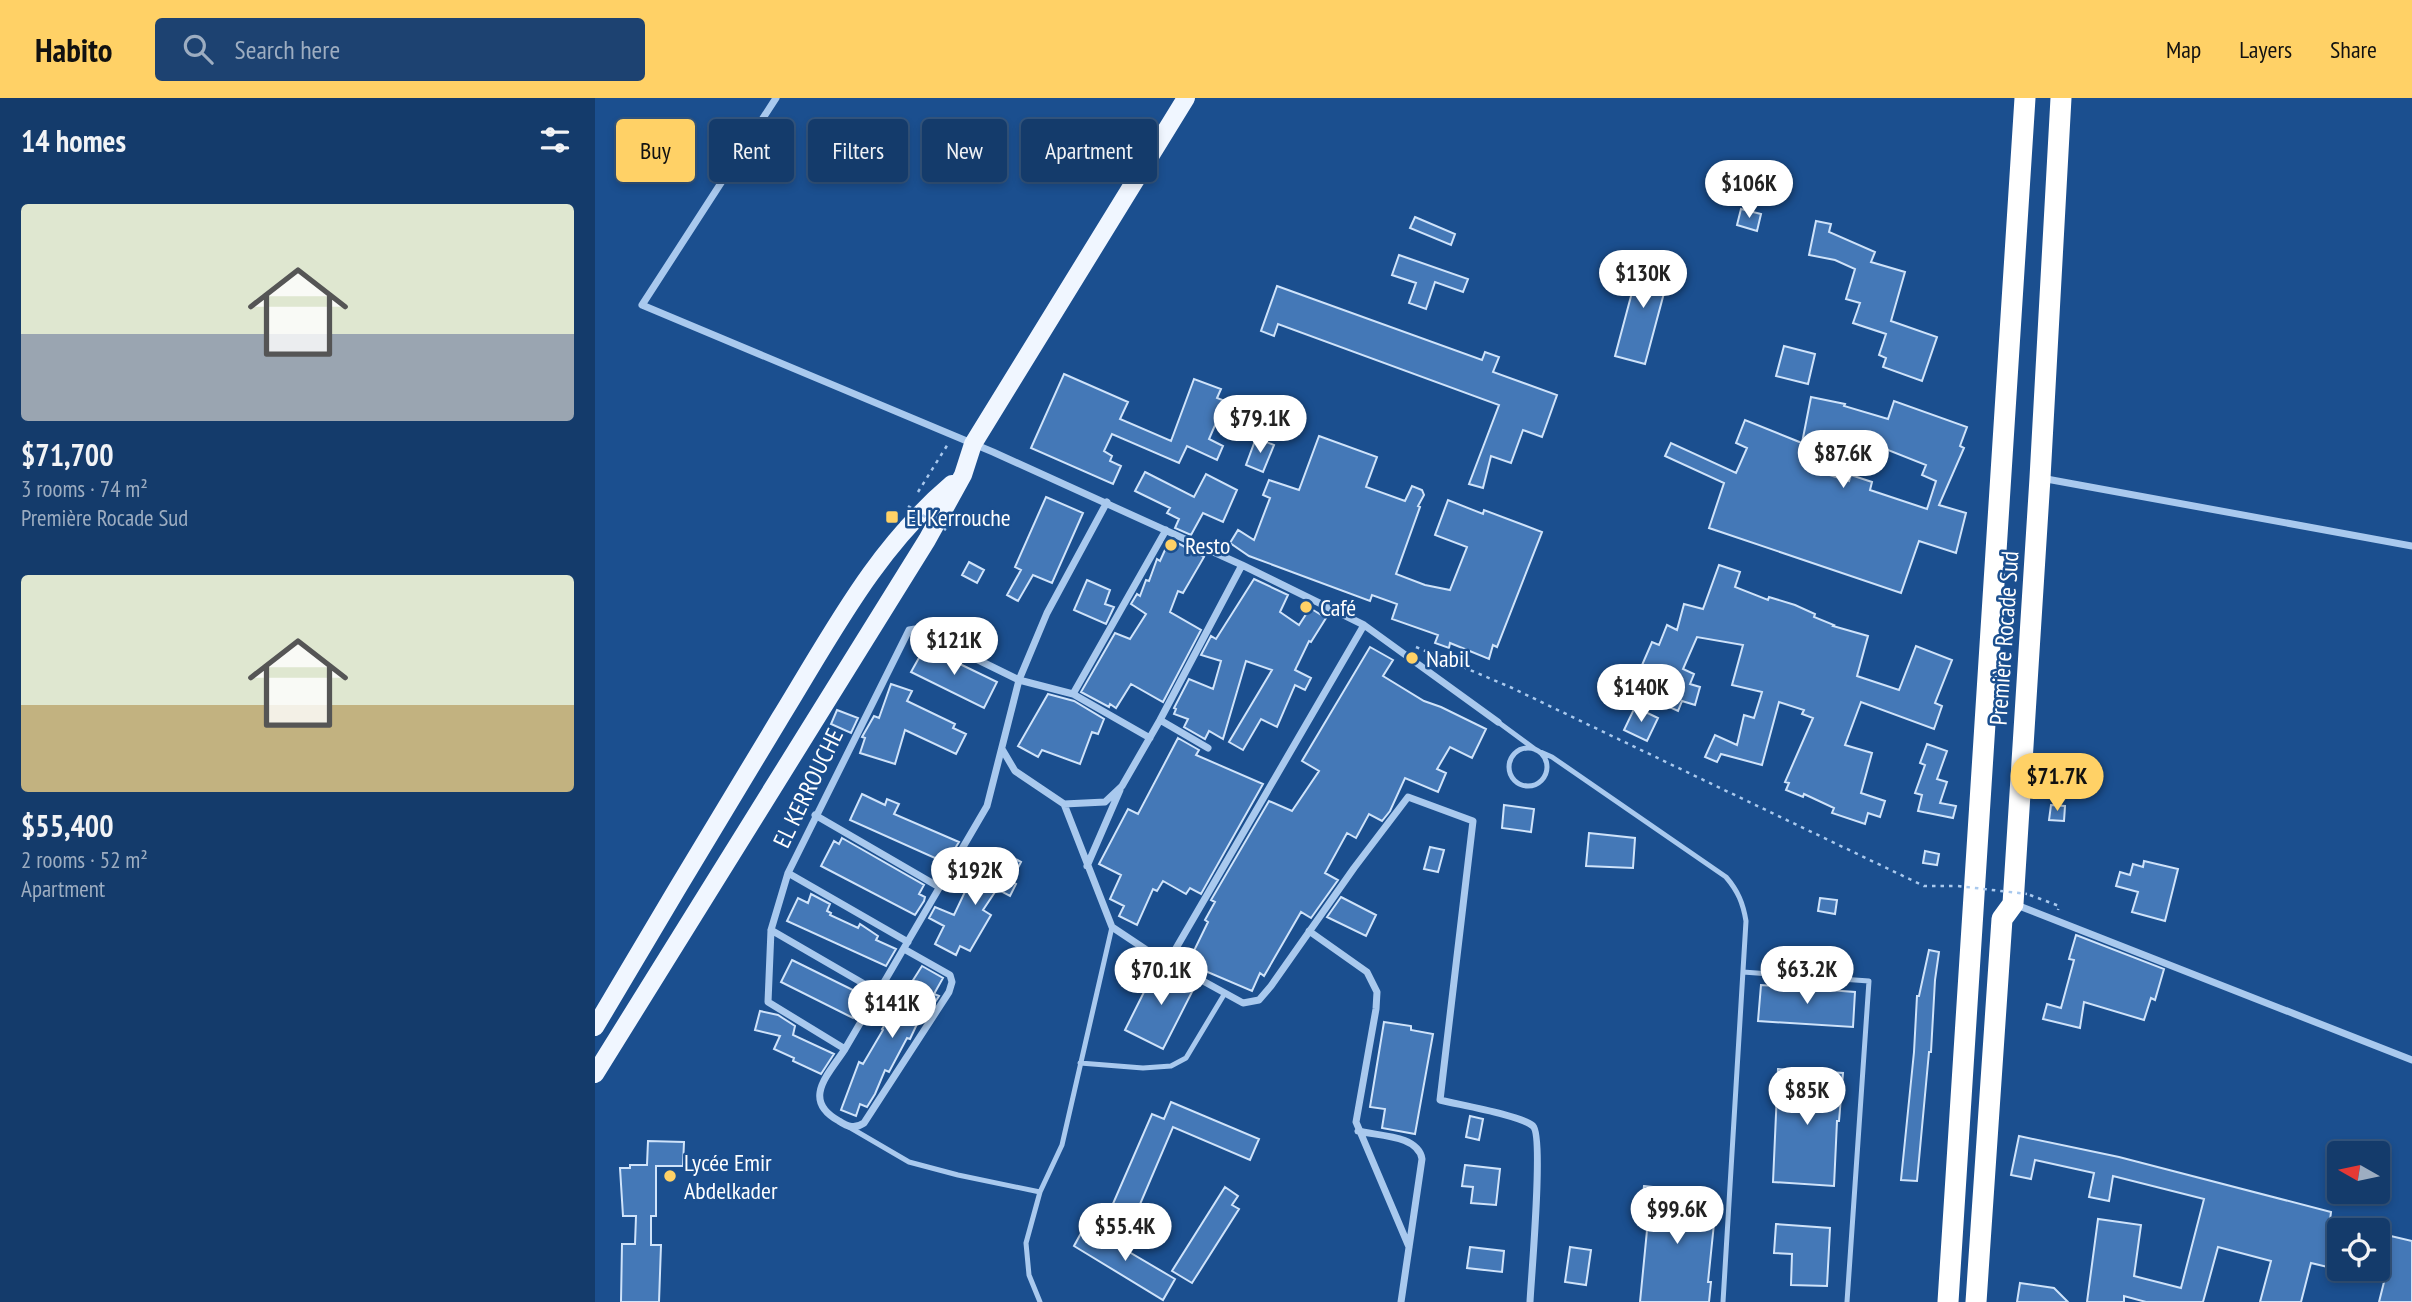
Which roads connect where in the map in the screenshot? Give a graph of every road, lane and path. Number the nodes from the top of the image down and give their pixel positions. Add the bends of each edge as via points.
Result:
1 (776, 98) edge
2 (1186, 98) edge
3 (2025, 98) edge
4 (2061, 98) edge
5 (953, 436) junction
6 (973, 444) junction
7 (963, 475) junction
8 (2040, 478) junction
9 (1107, 502) junction
10 (946, 530) dead end
11 (1166, 530) junction
12 (2412, 546) edge
13 (1243, 565) junction
14 (1364, 625) junction
15 (1415, 647) dead end
16 (1019, 680) junction
17 (1073, 694) junction
18 (1160, 720) junction
19 (1498, 722) joint
20 (1150, 738) junction
21 (1208, 748) dead end
22 (1002, 749) junction
23 (1536, 750) junction
24 (1122, 786) junction
25 (1064, 804) junction
26 (815, 816) junction
27 (1087, 866) junction
28 (788, 873) junction
29 (939, 887) junction
30 (2020, 899) junction
31 (2051, 904) dead end
32 (1112, 927) junction
33 (771, 930) junction
34 (1310, 931) junction
35 (906, 945) junction
36 (1168, 962) junction
37 (1742, 972) junction
38 (878, 992) junction
39 (1224, 993) junction
40 (595, 1027) edge
41 (845, 1049) junction
42 (2412, 1059) edge
43 (1080, 1063) junction
44 (595, 1074) edge
45 (847, 1126) junction
46 (1358, 1132) junction
47 (1040, 1192) junction
48 (1409, 1247) junction
49 (1040, 1302) edge
50 (1401, 1302) edge
51 (1530, 1302) edge
52 (1723, 1302) edge
53 (1847, 1302) edge
54 (1948, 1302) edge
55 (1976, 1302) edge

1 - 5 street via 642,305
2 - 6 main road
3 - 54 highway, Première Rocade Sud
4 - 8 highway, Première Rocade Sud
5 - 6 street
5 - 10 path, bridge via 908,506
6 - 7 main road
6 - 9 street
7 - 40 main road via 893,541 861,586
7 - 44 main road
8 - 12 street
8 - 30 highway, Première Rocade Sud
9 - 11 street
9 - 16 street via 1047,613
11 - 13 street
11 - 17 street
13 - 14 street
13 - 18 street
14 - 19 street
14 - 36 street
15 - 30 path, bridge via 1510,687 1924,886 1958,886
16 - 17 street
16 - 22 street
16 - 26 street, EL KERROUCHE via 909,630
17 - 20 street
18 - 20 street
18 - 21 street
19 - 23 lane
20 - 24 street
22 - 25 street via 1015,771
22 - 29 street via 987,806
23 - 23 lane via 1523,749 1510,763 1511,776 1522,785 1540,782 1547,771 1545,759
23 - 37 lane via 1725,877 1744,904
24 - 25 street via 1105,802
24 - 27 street
25 - 27 street
26 - 28 street, EL KERROUCHE
26 - 29 street
27 - 32 street
28 - 33 street, EL KERROUCHE
28 - 35 street
29 - 35 street
30 - 31 path
30 - 42 street
30 - 55 highway, Première Rocade Sud via 2002,919
32 - 36 street
32 - 43 lane
33 - 38 street
33 - 41 street, EL KERROUCHE via 768,1002
34 - 39 street via 1259,1000 1243,1003
34 - 46 street via 1367,972 1377,992 1356,1112
34 - 51 street via 1408,797 1473,821 1440,1100 1520,1120 1537,1131
35 - 38 street
35 - 45 street via 950,975 950,992 864,1123 857,1128
36 - 39 street
37 - 52 lane
37 - 53 lane via 1869,981
38 - 41 street
39 - 43 lane via 1186,1058 1171,1066
41 - 45 street via 820,1086 819,1099 825,1114
43 - 47 lane via 1062,1145
45 - 47 lane via 909,1162
46 - 48 street
46 - 48 street via 1412,1143 1420,1151
47 - 49 lane via 1026,1243 1029,1275
48 - 50 street

